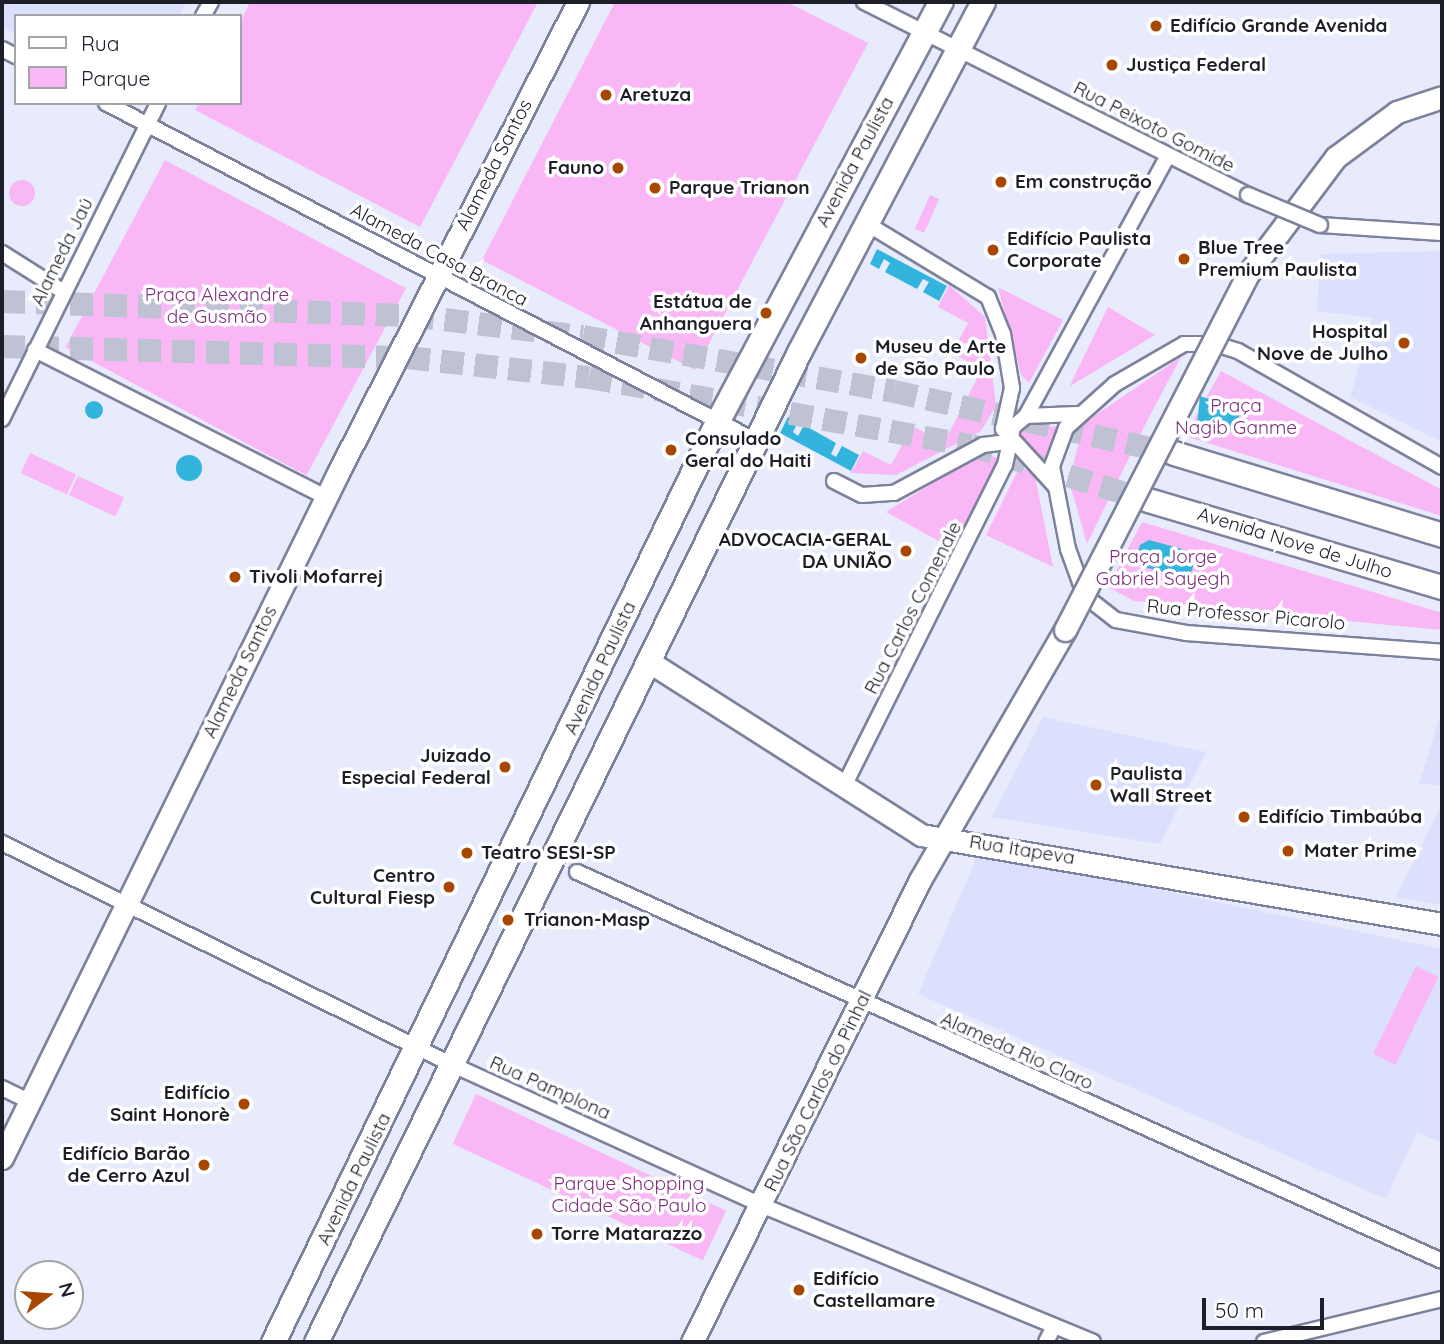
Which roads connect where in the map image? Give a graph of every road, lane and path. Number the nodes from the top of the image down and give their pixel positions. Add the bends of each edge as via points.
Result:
1 (578, 2) edge
2 (864, 2) edge
3 (940, 2) edge
4 (983, 2) edge
5 (923, 32) junction
6 (957, 49) junction
7 (1442, 97) edge
8 (110, 105) edge
9 (157, 105) edge
10 (147, 125) junction
11 (1168, 156) junction
12 (864, 222) junction
13 (1442, 233) edge
14 (2, 253) edge
15 (437, 275) junction
16 (64, 292) junction
17 (35, 350) junction
18 (7, 398) edge
19 (1077, 414) junction
20 (1026, 416) junction
21 (2, 419) edge
22 (717, 422) junction
23 (756, 441) junction
24 (1009, 442) junction
25 (1174, 453) tunnel mouth
26 (1442, 467) edge
27 (834, 481) dead end
28 (1055, 486) junction
29 (326, 497) junction
30 (1148, 500) tunnel mouth
31 (1442, 535) edge
32 (1442, 587) edge
33 (1442, 652) edge
34 (648, 661) junction
35 (843, 788) junction
36 (945, 840) junction
37 (2, 843) edge
38 (577, 872) dead end
39 (126, 903) junction
40 (1442, 924) edge
41 (861, 1004) junction
42 (419, 1046) junction
43 (453, 1065) junction
44 (2, 1087) edge
45 (29, 1101) junction
46 (2, 1158) edge
47 (761, 1205) junction
48 (1442, 1261) edge
49 (1442, 1299) edge
50 (1054, 1326) junction
51 (273, 1342) edge
52 (316, 1342) edge
53 (692, 1342) edge
54 (1046, 1342) edge
55 (1093, 1342) edge
56 (1264, 1342) edge

1 - 15 street, Alameda Santos
2 - 5 street, Rua Peixoto Gomide
3 - 5 main road, Avenida Paulista
4 - 6 main road, Avenida Paulista
5 - 6 street, Rua Peixoto Gomide
5 - 22 main road, Avenida Paulista
6 - 11 street, Rua Peixoto Gomide
6 - 12 main road, Avenida Paulista
7 - 36 street, Rua São Carlos do Pinhal, bridge via 1397,112 1336,157 1248,274 1057,646
8 - 10 street, Alameda Casa Branca
9 - 10 street, Alameda Jaú
10 - 15 street, Alameda Casa Branca
10 - 16 street, Alameda Jaú
11 - 13 street, Rua Peixoto Gomide, bridge via 1320,225
11 - 20 street
12 - 23 main road, Avenida Paulista
12 - 24 street via 988,297 1003,334 1012,393 1003,421
14 - 16 street
15 - 22 street, Alameda Casa Branca
15 - 29 street, Alameda Santos
16 - 17 street, Alameda Jaú
17 - 18 street, Alameda Jaú
17 - 29 street
18 - 21 street, Alameda Jaú
19 - 20 street
19 - 26 street via 1165,352 1215,344 1238,351
19 - 28 street via 1058,446
20 - 24 street
22 - 23 street, Alameda Casa Branca
22 - 42 main road, Avenida Paulista
23 - 34 main road, Avenida Paulista
24 - 27 street via 983,445 894,492 862,495
24 - 28 street
24 - 35 street, Rua Carlos Comenale via 980,518
25 - 31 main road
28 - 33 street, Rua Professor Picarolo via 1085,596 1116,620 1186,633
29 - 39 street, Alameda Santos
30 - 32 main road, Avenida Nove de Julho
34 - 35 street, Rua Itapeva
34 - 43 main road, Avenida Paulista
35 - 36 street, Rua Itapeva via 921,835
36 - 40 street, Rua Itapeva via 1005,845
36 - 41 street, Rua São Carlos do Pinhal
37 - 39 street, Rua Pamplona
38 - 41 street, Alameda Rio Claro
39 - 42 street, Rua Pamplona
39 - 45 street, Alameda Santos
41 - 47 street, Rua São Carlos do Pinhal
41 - 48 street, Alameda Rio Claro
42 - 43 street, Rua Pamplona
42 - 51 main road, Avenida Paulista
43 - 47 street, Rua Pamplona
43 - 52 main road, Avenida Paulista
44 - 45 street
45 - 46 street, Alameda Santos
47 - 50 street, Rua Pamplona
47 - 53 street, Rua São Carlos do Pinhal
49 - 56 street
50 - 54 street
50 - 55 street, Rua Pamplona

